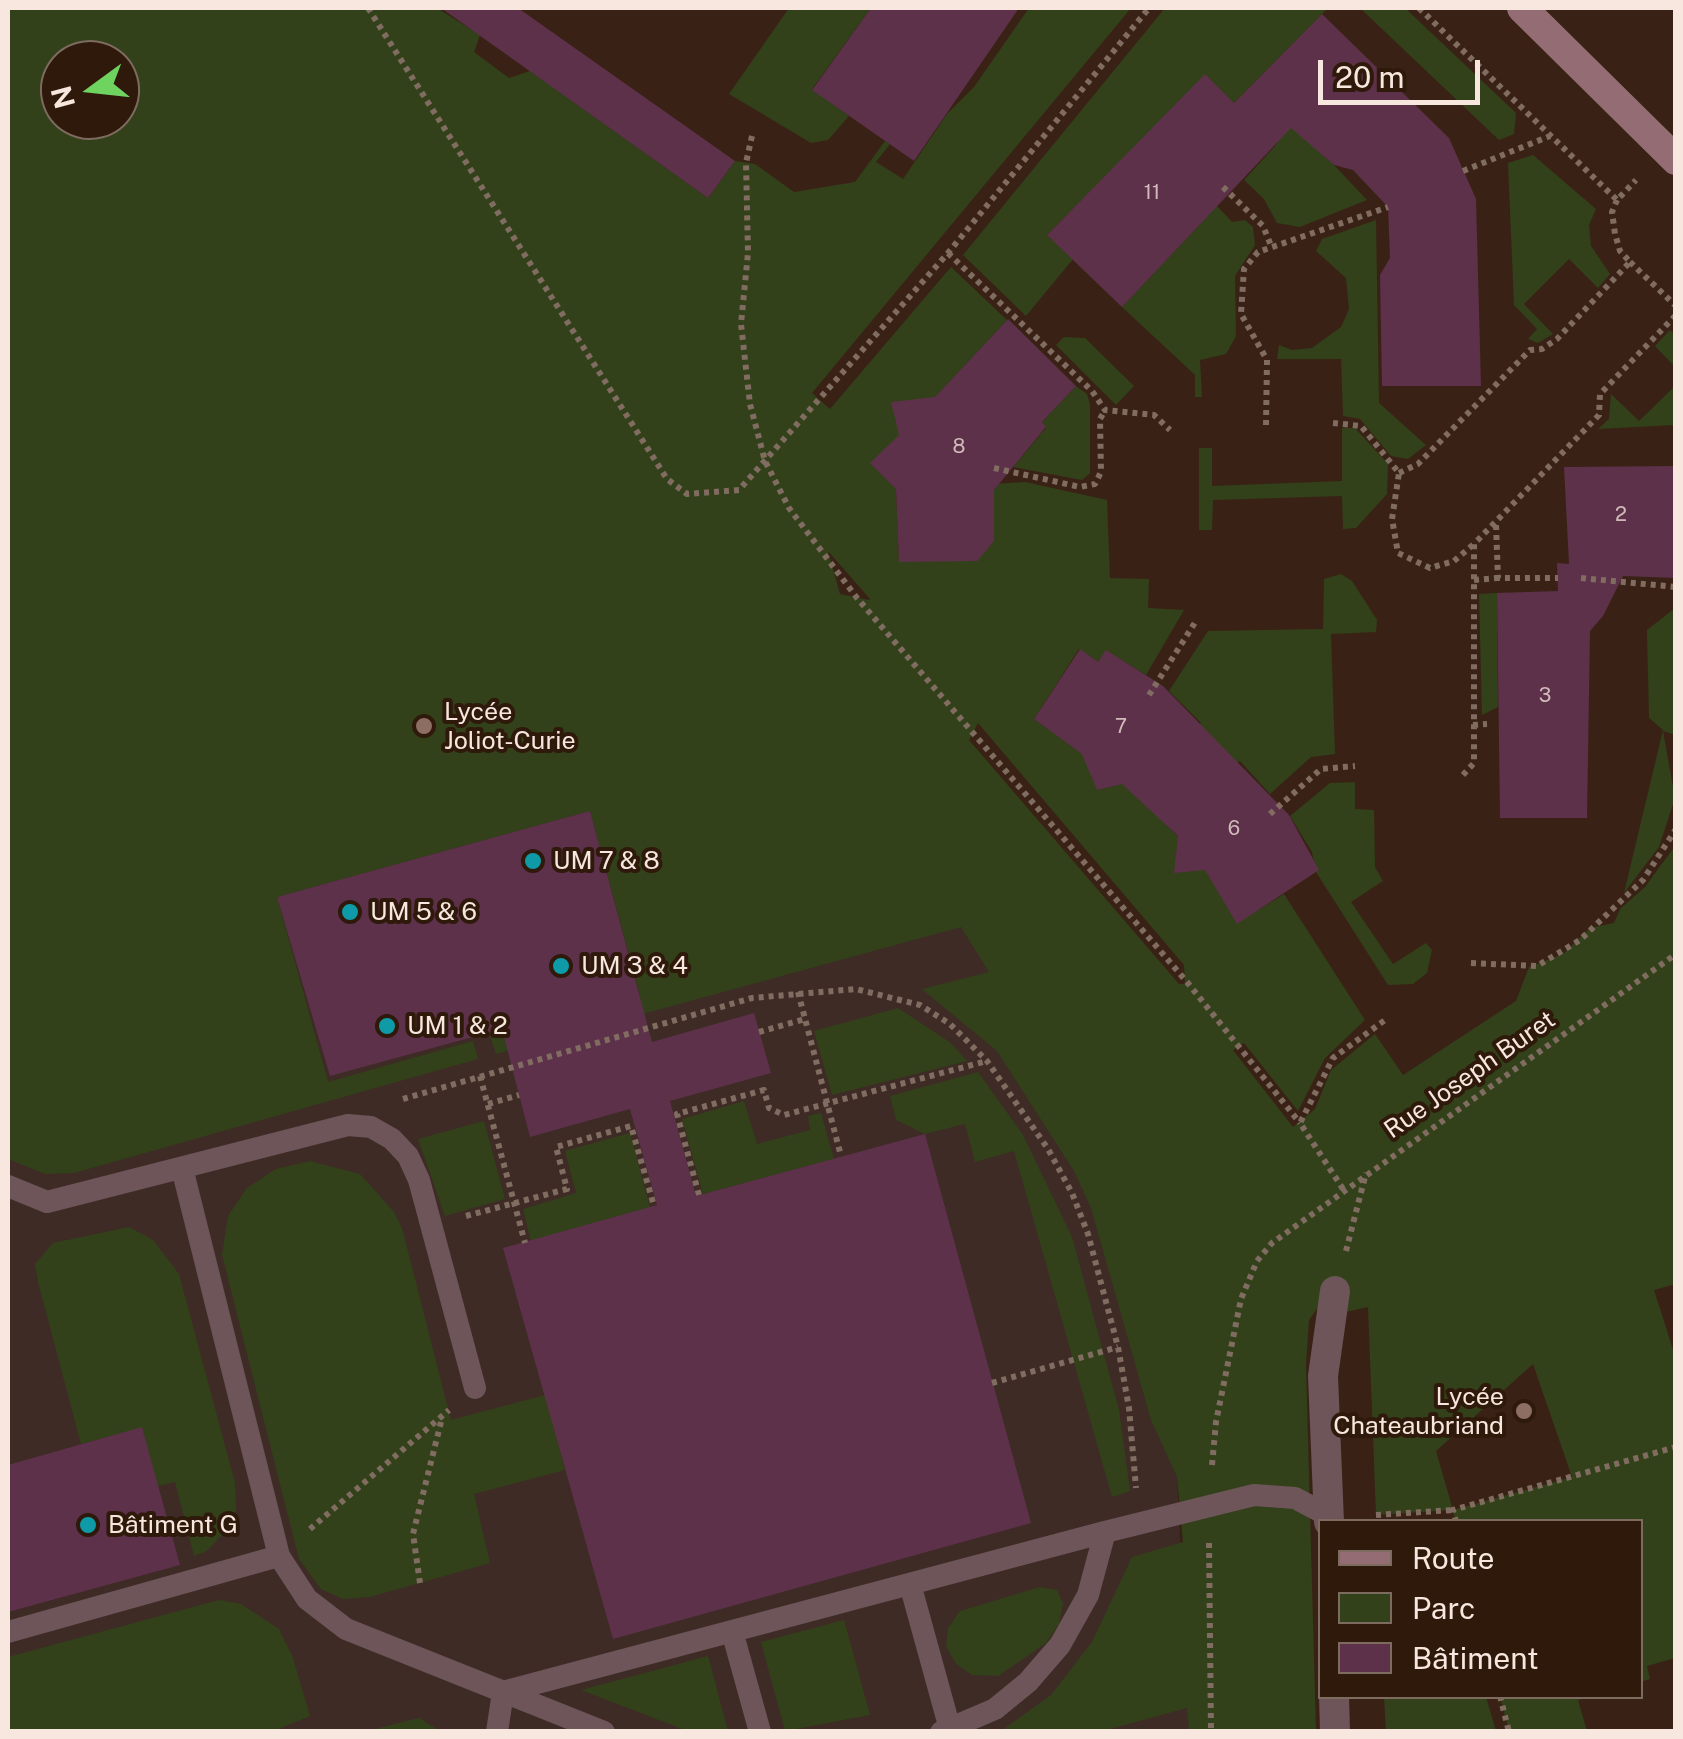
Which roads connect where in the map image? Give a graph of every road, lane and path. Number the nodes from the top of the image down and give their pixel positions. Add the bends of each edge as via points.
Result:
1 (368, 8) edge
2 (1149, 8) edge
3 (1419, 8) edge
4 (1522, 8) edge
5 (752, 136) dead end
6 (1550, 136) junction
7 (1670, 154) edge
8 (1464, 170) dead end
9 (1223, 186) dead end
10 (1617, 200) junction
11 (1388, 207) dead end
12 (1272, 248) junction
13 (948, 253) junction
14 (1630, 262) junction
15 (1676, 306) edge
16 (1676, 316) edge
17 (1105, 410) junction
18 (1333, 423) dead end
19 (1266, 426) dead end
20 (1170, 430) dead end
21 (765, 461) junction
22 (994, 468) dead end
23 (1399, 474) junction
24 (1496, 523) junction
25 (1474, 544) junction
26 (1498, 578) junction
27 (1558, 578) dead end
28 (1581, 578) dead end
29 (1474, 580) junction
30 (1676, 587) edge
31 (1196, 621) dead end
32 (1149, 695) dead end
33 (1487, 724) dead end
34 (1473, 725) junction
35 (1355, 766) dead end
36 (1463, 775) dead end
37 (1270, 814) dead end
38 (1676, 829) edge
39 (1676, 954) edge
40 (1471, 962) dead end
41 (798, 992) junction
42 (805, 1020) junction
43 (1386, 1020) dead end
44 (759, 1032) dead end
45 (988, 1061) junction
46 (480, 1076) junction
47 (519, 1095) dead end
48 (488, 1104) junction
49 (827, 1104) junction
50 (1300, 1123) junction
51 (348, 1126) junction
52 (842, 1156) dead end
53 (182, 1168) junction
54 (1366, 1174) junction
55 (8, 1186) edge
56 (1344, 1189) junction
57 (699, 1195) dead end
58 (514, 1203) junction
59 (654, 1206) dead end
60 (432, 1226) junction
61 (1288, 1228) dead end
62 (525, 1242) dead end
63 (1335, 1291) joint
64 (1118, 1348) junction
65 (992, 1383) dead end
66 (475, 1388) joint
67 (443, 1415) junction
68 (1676, 1447) edge
69 (1453, 1510) junction
70 (1376, 1516) dead end
71 (1329, 1519) edge
72 (1455, 1519) edge
73 (1134, 1524) junction
74 (1105, 1532) junction
75 (279, 1556) junction
76 (420, 1583) dead end
77 (910, 1584) junction
78 (8, 1632) edge
79 (732, 1632) junction
80 (503, 1692) junction
81 (1334, 1699) edge
82 (1501, 1699) edge
83 (945, 1730) edge
84 (497, 1732) edge
85 (604, 1732) edge
86 (760, 1732) edge
87 (1335, 1732) edge
88 (1509, 1732) edge

1 - 21 path via 667,479 686,494 739,490
2 - 13 path
3 - 6 path
4 - 7 street
5 - 21 path via 741,324
6 - 8 path
6 - 10 path
7 - 10 path
9 - 12 path via 1263,226
10 - 14 path via 1614,234
11 - 12 path
12 - 19 path via 1251,258 1240,296 1244,324 1266,360
13 - 17 path
13 - 21 path
14 - 15 path
14 - 23 path via 1557,339 1530,350 1418,464
16 - 24 path via 1600,394 1599,415
17 - 20 path via 1154,416
17 - 22 path via 1094,484 1080,487
18 - 23 path via 1361,426
21 - 50 path via 825,559 1188,982
23 - 25 path via 1392,519 1398,553 1430,568 1454,561
24 - 25 path
24 - 26 path
25 - 29 path
26 - 27 path
26 - 29 path
28 - 30 path
29 - 34 path
31 - 32 path
33 - 34 path
34 - 36 path via 1474,763
35 - 37 path via 1321,769
38 - 40 path via 1643,880 1580,940 1537,966
39 - 54 path, Rue Joseph Buret
41 - 42 path
41 - 45 path via 856,989 920,1005
41 - 46 path via 752,998
42 - 44 path
42 - 49 path
43 - 50 path via 1332,1058
45 - 49 path
45 - 64 path via 1072,1193
46 - 48 path
46 - 51 path via 362,1111
47 - 48 path
48 - 58 path
49 - 52 path
49 - 57 path via 784,1116 768,1108 764,1090 677,1114
50 - 56 path
51 - 53 lane
51 - 60 lane via 371,1128 408,1156
53 - 55 lane via 47,1202
53 - 75 lane
54 - 56 path, Rue Joseph Buret
54 - 63 path
56 - 61 path, Rue Joseph Buret
58 - 59 path via 567,1189 556,1147 631,1126
58 - 60 path
58 - 62 path
60 - 66 lane
63 - 71 street via 1323,1376
64 - 65 path
64 - 73 path via 1131,1426
66 - 67 path
67 - 75 path
67 - 76 path via 413,1534
68 - 69 path
69 - 70 path
69 - 72 path
71 - 73 lane via 1277,1494
73 - 74 lane
74 - 77 lane
74 - 83 lane via 1088,1595 1060,1646 995,1709
75 - 78 lane
75 - 80 lane via 308,1599 346,1630
77 - 79 lane
77 - 83 lane
79 - 80 lane
79 - 86 lane
80 - 84 lane
80 - 85 lane
81 - 87 street
82 - 88 path

